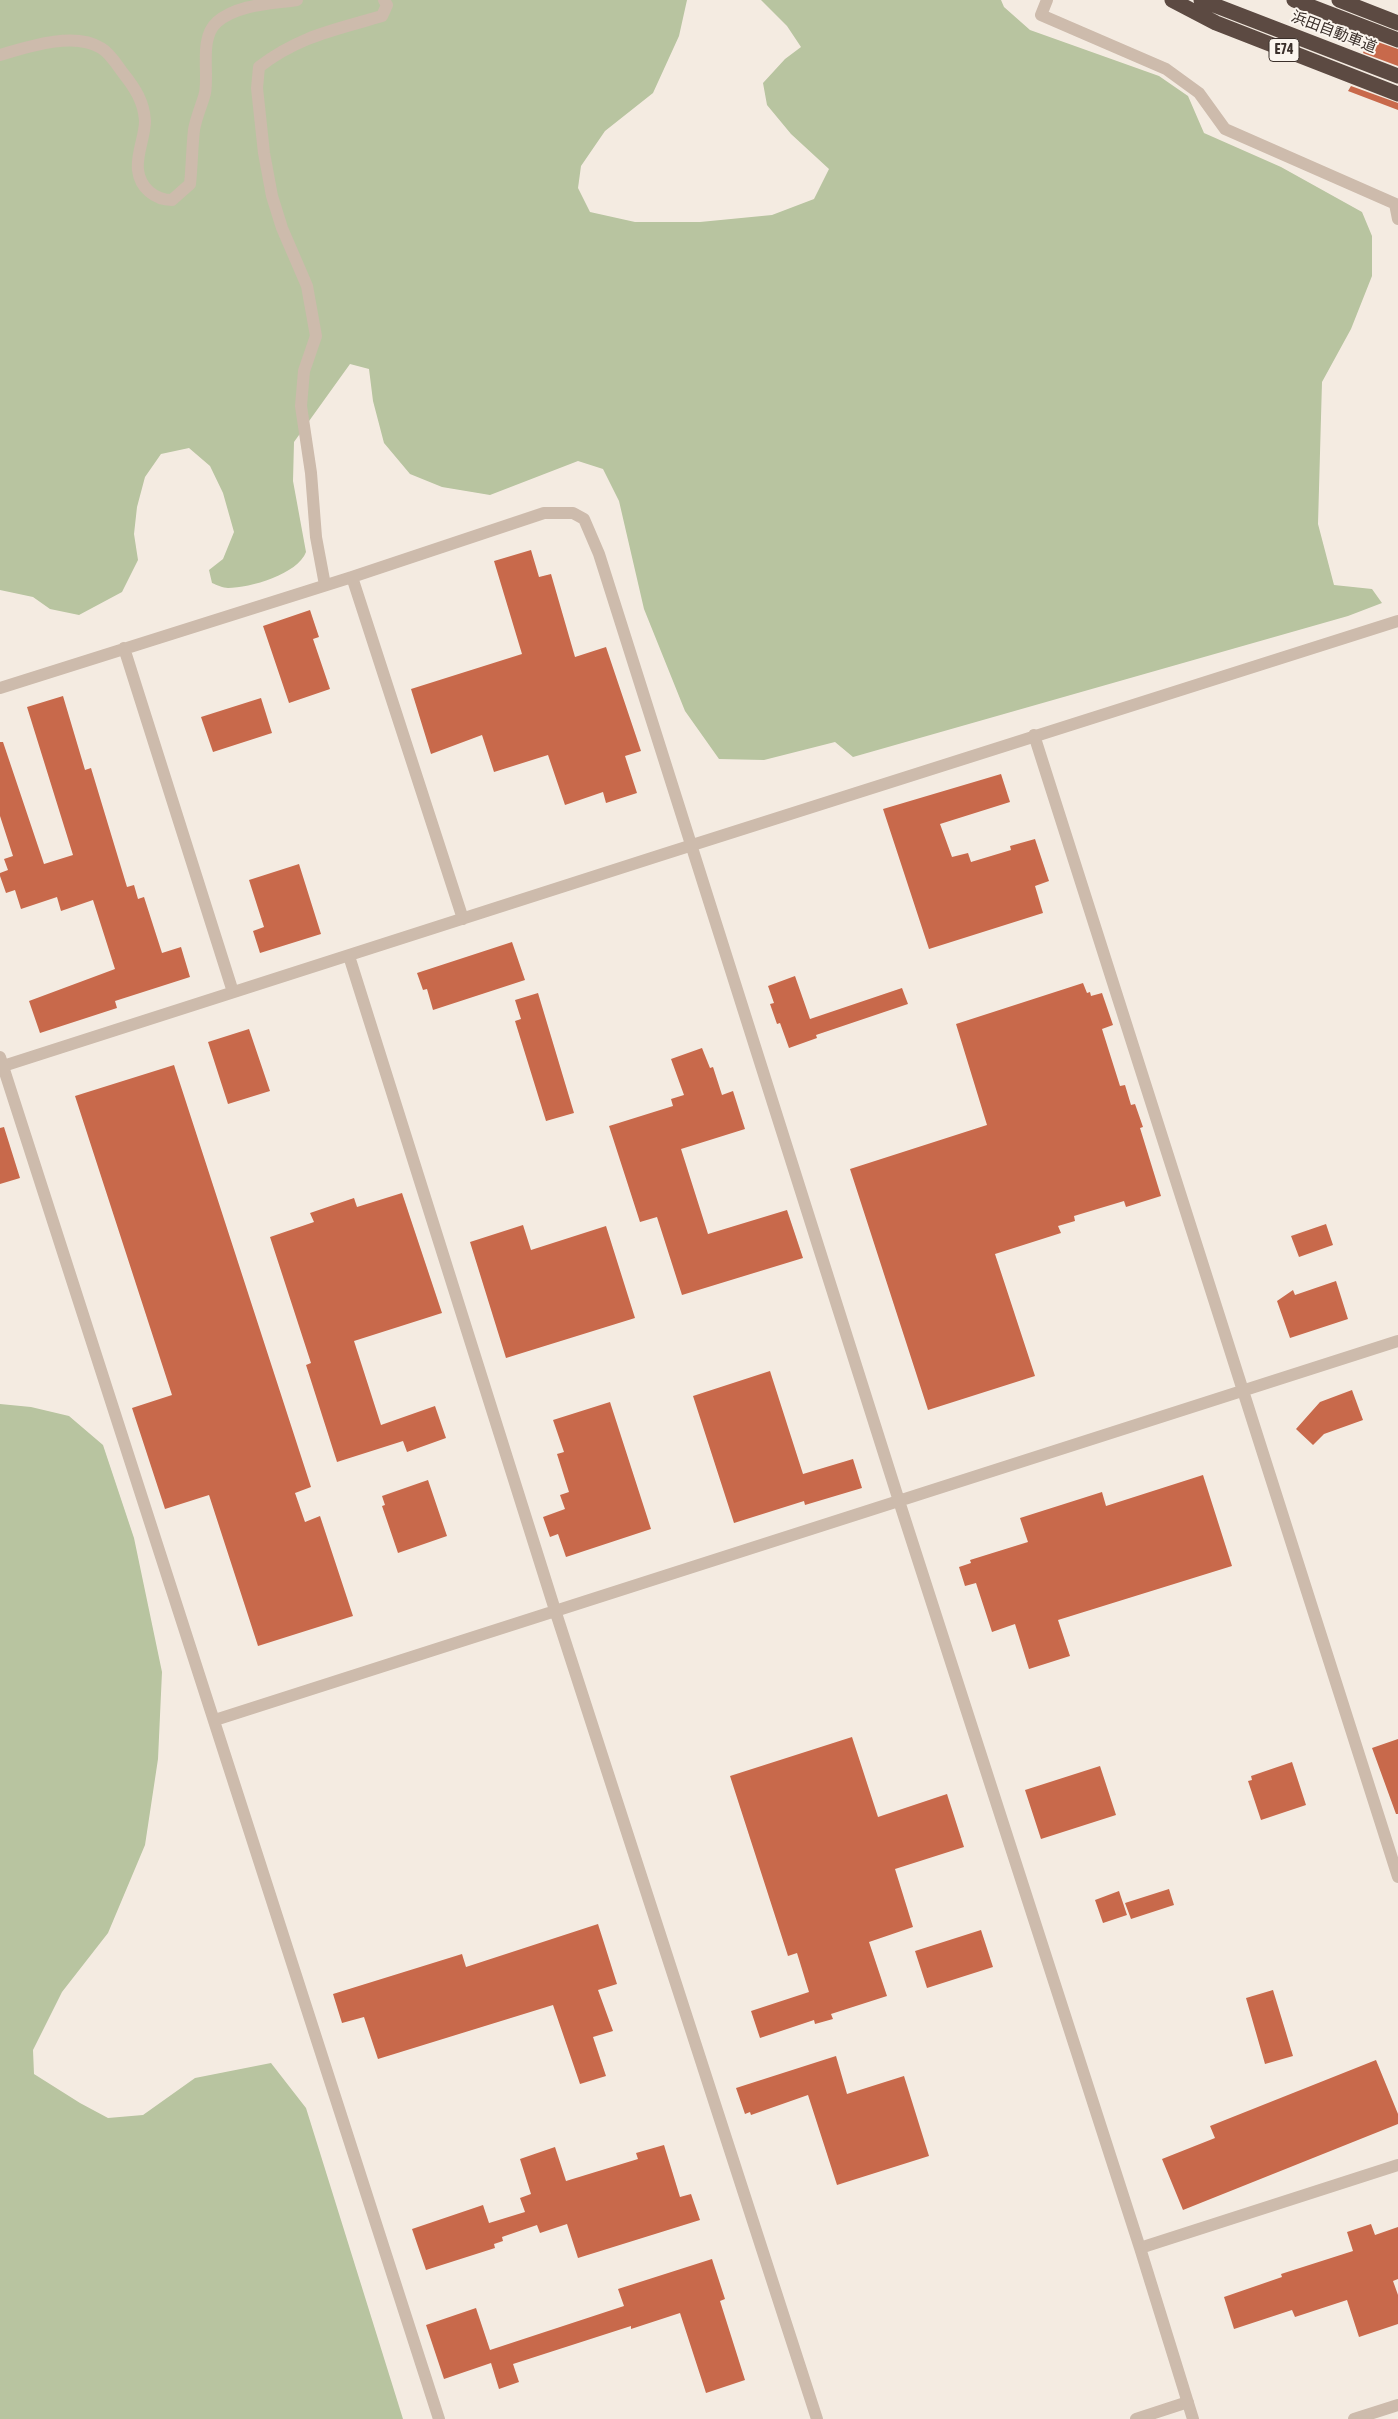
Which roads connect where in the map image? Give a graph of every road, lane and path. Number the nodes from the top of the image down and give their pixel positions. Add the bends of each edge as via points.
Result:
1 (297, 0) edge
2 (384, 0) edge
3 (1172, 0) edge
4 (1201, 0) edge
5 (1294, 0) edge
6 (1339, 0) edge
7 (1047, 1) edge
8 (1398, 23) edge
9 (1398, 40) edge
10 (0, 55) edge
11 (1398, 76) edge
12 (1398, 94) edge
13 (1397, 205) edge
14 (1398, 219) edge
15 (352, 577) junction
16 (325, 585) junction
17 (1398, 621) edge
18 (124, 648) junction
19 (0, 688) edge
20 (1034, 735) junction
21 (692, 844) junction
22 (463, 919) junction
23 (349, 956) junction
24 (233, 992) junction
25 (1, 1063) edge
26 (1398, 1341) edge
27 (1242, 1391) junction
28 (899, 1502) junction
29 (555, 1610) junction
30 (215, 1720) junction
31 (1398, 1877) edge
32 (1398, 2165) edge
33 (1140, 2248) junction
34 (1188, 2402) junction
35 (1398, 2405) edge
36 (439, 2419) edge
37 (817, 2419) edge
38 (1136, 2419) edge
39 (1194, 2419) edge
40 (1354, 2419) edge

1 - 10 street via 244,8 212,28 206,55 205,94 194,129 190,184 172,200 154,196 146,190 140,178 138,170 145,121 140,98 101,48 63,40
2 - 16 street via 387,6 382,16 308,37 280,51 259,67 257,88 272,196 307,286 316,336 304,371 301,406 316,537
3 - 12 highway, E74 via 1216,23
4 - 11 highway, 浜田自動車道 / E74
5 - 9 highway, 浜田自動車道
6 - 8 highway
7 - 13 street via 1042,15 1166,69 1199,93 1226,129
13 - 14 street
15 - 16 street
15 - 21 street via 544,513 573,513 584,519 599,554
15 - 22 street
16 - 18 street
17 - 20 street
18 - 19 street
18 - 24 street
20 - 21 street
20 - 27 street
21 - 22 street
21 - 28 street
22 - 23 street
23 - 24 street
23 - 29 street
24 - 25 street
25 - 30 street
26 - 27 street
27 - 28 street
27 - 31 street
28 - 29 street
28 - 33 street
29 - 30 street
29 - 37 street
30 - 36 street
32 - 33 street
33 - 34 street
34 - 38 street
34 - 39 street
35 - 40 street

